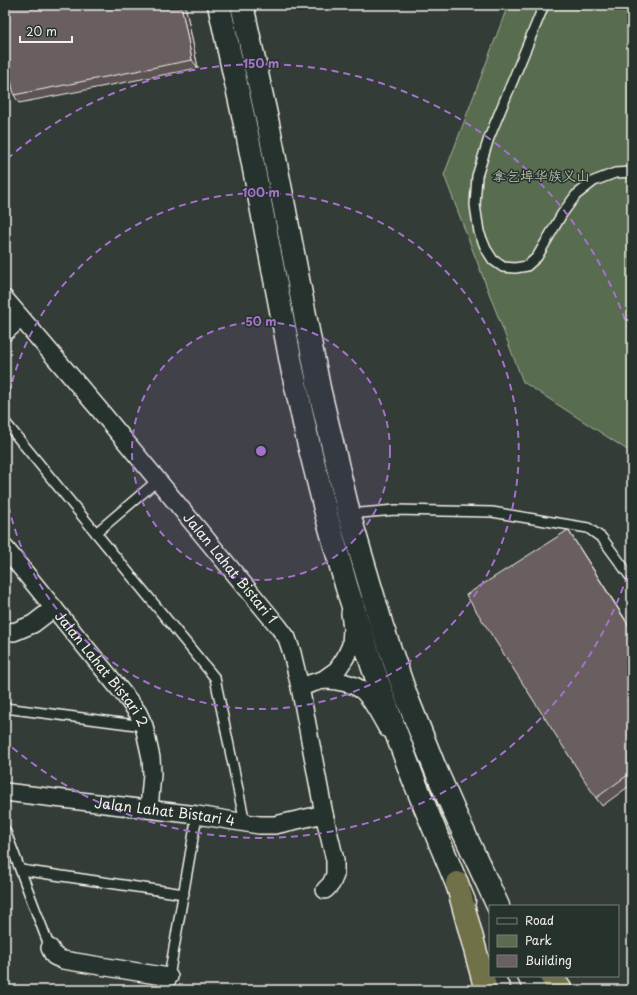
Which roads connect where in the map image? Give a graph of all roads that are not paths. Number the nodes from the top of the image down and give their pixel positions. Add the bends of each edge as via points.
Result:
1 (219, 5) edge
2 (242, 5) edge
3 (544, 5) edge
4 (632, 172) edge
5 (5, 299) edge
6 (21, 318) junction
7 (5, 332) edge
8 (5, 422) edge
9 (158, 480) junction
10 (349, 514) junction
11 (96, 533) junction
12 (5, 548) edge
13 (632, 579) edge
14 (347, 588) junction
15 (54, 608) junction
16 (5, 631) edge
17 (323, 680) junction
18 (300, 687) junction
19 (5, 708) edge
20 (144, 726) junction
21 (413, 778) junction
22 (5, 792) edge
23 (148, 809) junction
24 (324, 814) junction
25 (197, 815) junction
26 (245, 823) junction
27 (5, 830) edge
28 (21, 870) junction
29 (457, 883) junction
30 (325, 890) dead end
31 (184, 894) junction
32 (498, 905) edge
33 (50, 948) joint
34 (489, 964) edge
35 (169, 977) joint
36 (493, 977) edge
37 (530, 977) edge
38 (552, 977) edge
39 (486, 990) edge
40 (499, 990) edge
41 (536, 990) edge
42 (561, 990) edge

1 - 14 main road via 307,437
2 - 10 main road via 270,133 319,388
3 - 4 lane via 489,138 477,176 475,205 479,232 486,249 493,260 503,267 527,266 537,257 576,195 594,181 615,173
5 - 6 street, Jalan Lahat Bistari 1
6 - 7 street
6 - 9 street, Jalan Lahat Bistari 1
8 - 11 lane
9 - 11 lane
9 - 18 street, Jalan Lahat Bistari 1 via 287,638
10 - 13 lane via 395,510 492,512 588,528 602,538
10 - 32 main road via 382,626 407,698 456,818
11 - 26 lane via 215,678
12 - 15 street, Jalan Lahat Bistari 2
14 - 17 street via 352,629 351,645 337,670
14 - 21 main road
15 - 16 street via 33,624 14,632
15 - 20 street, Jalan Lahat Bistari 2 via 130,702
17 - 18 street
17 - 21 street via 352,685 363,691 381,717
18 - 24 street, Jalan Lahat Bistari 1
19 - 20 lane
20 - 23 street, Jalan Lahat Bistari 2 via 152,774
21 - 29 main road
22 - 23 street, Jalan Lahat Bistari 4
23 - 25 street, Jalan Lahat Bistari 4
24 - 26 street, Jalan Lahat Bistari 4 via 274,825
24 - 30 street, Jalan Lahat Bistari 1 via 335,860 335,875
25 - 26 street, Jalan Lahat Bistari 4
25 - 31 lane
27 - 28 lane
28 - 31 lane
28 - 33 lane
29 - 34 main road
29 - 39 highway
31 - 35 lane
33 - 35 street via 54,956 63,960
36 - 40 main road
37 - 41 main road
38 - 42 highway

